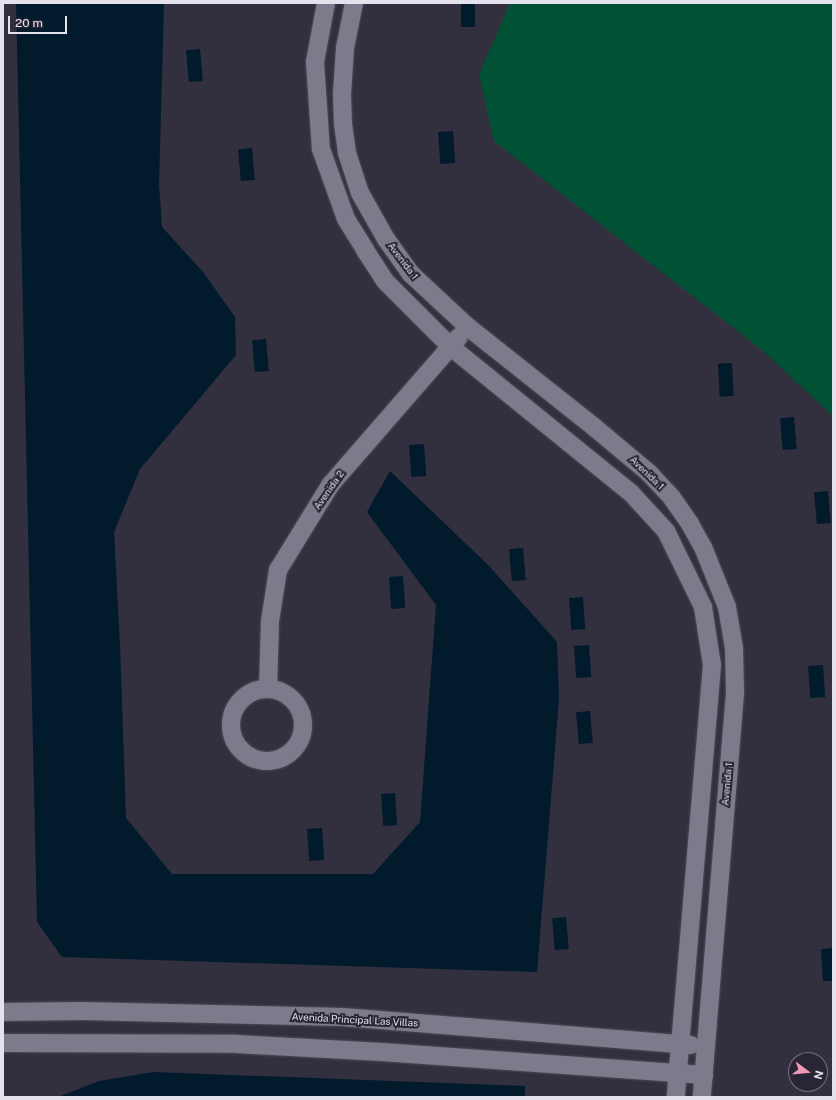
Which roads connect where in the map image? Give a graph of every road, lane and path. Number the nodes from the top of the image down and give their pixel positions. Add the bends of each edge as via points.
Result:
1 (326, 3) edge
2 (354, 3) edge
3 (468, 327) junction
4 (451, 346) junction
5 (268, 689) junction
6 (3, 1012) edge
7 (3, 1044) edge
8 (680, 1044) junction
9 (706, 1046) junction
10 (678, 1073) junction
11 (704, 1075) junction
12 (676, 1097) edge
13 (702, 1097) edge

1 - 4 street via 315,62 321,148 333,184 346,219 384,281
2 - 3 street, Avenida 1 via 345,48 342,94 347,153 360,193 386,239 410,274
3 - 4 street, Avenida 2
3 - 9 street, Avenida 1 via 649,473 672,498 690,524 703,547 727,607 734,648 735,693
4 - 5 street, Avenida 2 via 331,484 278,570 270,621
4 - 8 street via 630,493 666,531 703,607 712,665
5 - 5 street via 248,694 234,709 231,719 232,734 238,748 246,756 265,762 276,761 293,750 299,742 303,722 298,707 288,695
6 - 8 street, Avenida Principal Las Villas via 83,1011 343,1017
7 - 10 street via 245,1045 397,1052
8 - 9 street, Avenida Principal Las Villas
8 - 10 street
9 - 11 street, Avenida 1
10 - 11 street
10 - 12 street
11 - 13 street, Avenida 1

